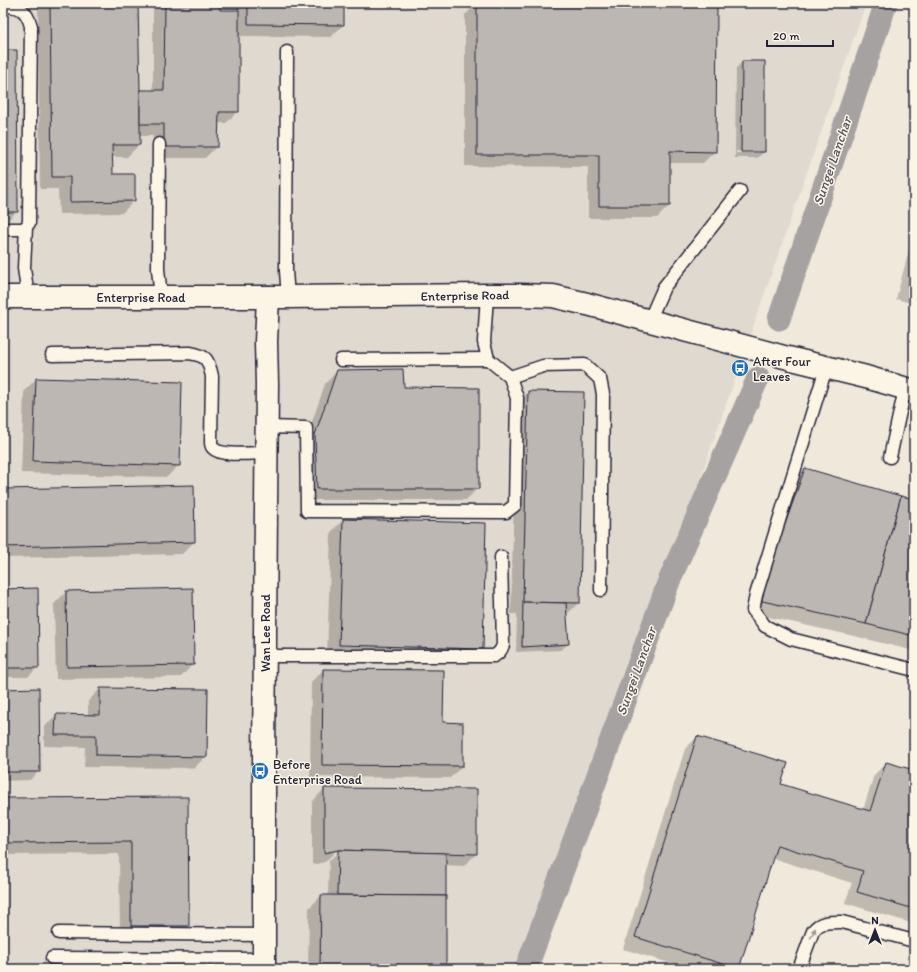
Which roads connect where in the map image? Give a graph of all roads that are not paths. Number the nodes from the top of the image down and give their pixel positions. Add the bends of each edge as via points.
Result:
1 (3, 6) edge
2 (287, 52) dead end
3 (159, 144) dead end
4 (740, 191) dead end
5 (26, 227) junction
6 (3, 229) edge
7 (487, 295) junction
8 (3, 297) edge
9 (28, 297) junction
10 (161, 297) junction
11 (278, 297) junction
12 (649, 321) junction
13 (52, 355) dead end
14 (341, 360) dead end
15 (488, 360) junction
16 (826, 368) junction
17 (510, 377) junction
18 (910, 390) edge
19 (267, 427) junction
20 (267, 453) junction
21 (890, 457) dead end
22 (501, 557) dead end
23 (601, 590) dead end
24 (265, 656) junction
25 (914, 670) edge
26 (59, 933) dead end
27 (264, 935) junction
28 (914, 941) edge
29 (52, 958) dead end
30 (264, 964) edge
31 (799, 969) edge

1 - 5 lane via 20,8 31,26 29,224
2 - 11 lane via 286,271
3 - 10 lane via 158,269
4 - 12 lane via 664,286
5 - 6 lane
5 - 9 lane via 24,268
7 - 11 street, Enterprise Road
7 - 12 street, Enterprise Road via 553,296
7 - 15 lane via 484,342
8 - 9 street, Enterprise Road
9 - 10 street, Enterprise Road
10 - 11 street, Enterprise Road
11 - 19 street, Wan Lee Road via 266,342
12 - 16 street, Enterprise Road
13 - 20 lane via 190,353 206,358 212,376 212,448 229,454
14 - 15 lane
15 - 17 lane
16 - 18 street, Enterprise Road
16 - 25 lane via 753,610 764,626 791,639
17 - 19 lane via 516,398 515,505 506,512 307,511 306,428
17 - 23 lane via 543,366 585,365 600,379 603,394
18 - 21 lane
19 - 20 street, Wan Lee Road
20 - 24 street, Wan Lee Road
22 - 24 lane via 503,646 499,654
24 - 27 street, Wan Lee Road
26 - 27 lane
27 - 30 street, Wan Lee Road
31 -> 28 lane via 813,931 816,926 824,923 842,922
29 - 30 lane

